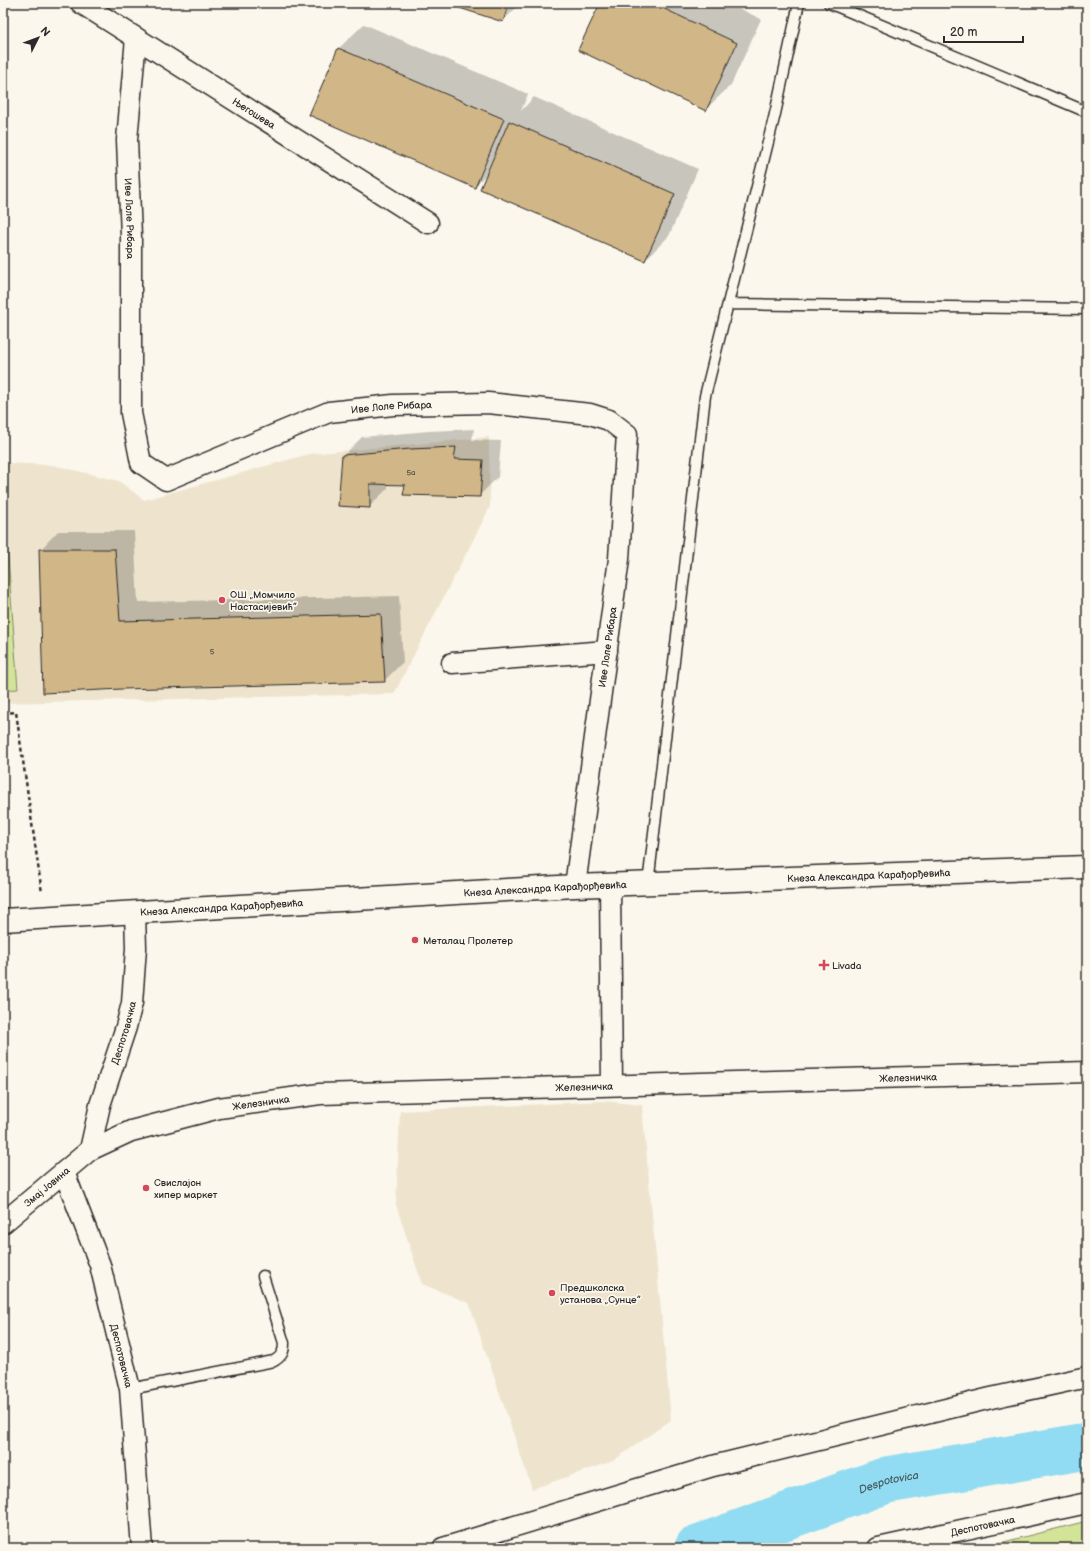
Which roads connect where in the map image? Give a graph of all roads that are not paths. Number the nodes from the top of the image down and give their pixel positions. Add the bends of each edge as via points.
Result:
1 (81, 3) edge
2 (799, 3) edge
3 (829, 3) edge
4 (136, 38) junction
5 (1087, 112) edge
6 (428, 223) dead end
7 (728, 304) junction
8 (1087, 309) edge
9 (607, 651) junction
10 (452, 663) dead end
11 (1087, 867) edge
12 (648, 884) junction
13 (575, 886) junction
14 (610, 886) junction
15 (135, 913) junction
16 (3, 920) edge
17 (1087, 1072) edge
18 (612, 1085) junction
19 (90, 1150) junction
20 (64, 1172) junction
21 (3, 1223) edge
22 (263, 1276) dead end
23 (1087, 1377) edge
24 (130, 1388) junction
25 (1087, 1502) edge
26 (142, 1548) edge
27 (443, 1548) edge
28 (878, 1548) edge

1 - 4 street, Његошева
2 - 7 lane via 775,114
3 - 5 lane
4 - 6 street, Његошева
4 - 9 street, Иве Лоле Рибара via 127,140 131,236 131,413 141,463 166,480 329,412 393,405 488,403 590,414 608,420 627,434 619,559
7 - 8 lane
7 - 12 lane via 706,396
9 - 10 street
9 - 13 street, Иве Лоле Рибара
11 - 12 street, Кнеза Александра Карађорђевића
12 - 14 street, Кнеза Александра Карађорђевића
13 - 14 street, Кнеза Александра Карађорђевића
13 - 15 street, Кнеза Александра Карађорђевића
14 - 18 street
15 - 16 street, Кнеза Александра Карађорђевића
15 - 19 street, Деспотовачка via 136,948 132,1003 100,1105
17 - 18 street, Железничка
18 - 19 street, Железничка via 320,1094 219,1108 131,1131
19 - 20 street, Змај Јовина
20 - 21 street, Змај Јовина
20 - 24 street, Деспотовачка via 100,1264
22 - 24 lane via 284,1342 283,1354 279,1358
23 - 27 street via 713,1466
24 - 26 street, Деспотовачка
25 - 28 street, Деспотовачка

